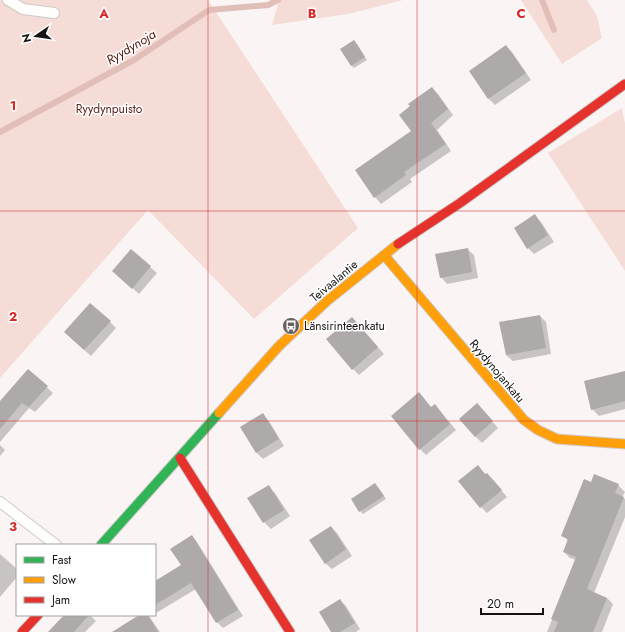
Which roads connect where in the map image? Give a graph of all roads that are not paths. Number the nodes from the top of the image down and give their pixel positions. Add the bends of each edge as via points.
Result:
1 (8, 0) edge
2 (54, 13) dead end
3 (625, 84) edge
4 (384, 256) junction
5 (625, 444) edge
6 (180, 458) junction
7 (0, 502) edge
8 (55, 544) edge
9 (102, 544) edge
10 (37, 616) edge
11 (22, 632) edge
12 (290, 632) edge

1 - 2 lane via 23,9
3 - 4 main road, Teivaalantie
4 - 5 main road, Ryydynojankatu via 524,420 557,439
4 - 6 main road, Teivaalantie via 328,301 279,346
6 - 9 main road, Teivaalantie
6 - 12 main road
7 - 8 lane
10 - 11 main road

